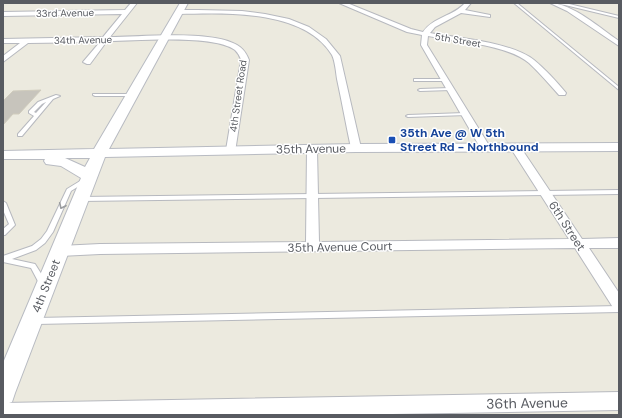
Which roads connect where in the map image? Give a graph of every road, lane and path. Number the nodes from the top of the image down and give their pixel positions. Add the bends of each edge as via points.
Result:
1 (134, 3) edge
2 (342, 3) edge
3 (468, 3) edge
4 (515, 3) edge
5 (553, 3) edge
6 (181, 7) edge
7 (461, 11) junction
8 (127, 12) junction
9 (3, 14) edge
10 (488, 16) dead end
11 (619, 17) edge
12 (424, 34) junction
13 (163, 39) junction
14 (105, 40) junction
15 (3, 41) edge
16 (26, 41) junction
17 (619, 44) edge
18 (3, 60) edge
19 (87, 62) dead end
20 (415, 80) dead end
21 (444, 80) junction
22 (450, 89) junction
23 (619, 89) edge
24 (420, 90) dead end
25 (562, 93) dead end
26 (95, 95) dead end
27 (132, 95) junction
28 (58, 96) dead end
29 (465, 114) junction
30 (408, 116) dead end
31 (20, 135) dead end
32 (619, 146) edge
33 (485, 147) junction
34 (515, 147) junction
35 (356, 148) junction
36 (312, 149) junction
37 (231, 150) junction
38 (99, 153) junction
39 (8, 155) edge
40 (88, 178) junction
41 (619, 192) edge
42 (546, 193) junction
43 (312, 197) junction
44 (80, 199) junction
45 (4, 210) edge
46 (3, 234) edge
47 (579, 243) junction
48 (619, 243) edge
49 (313, 247) junction
50 (60, 251) junction
51 (3, 259) edge
52 (46, 287) junction
53 (619, 306) edge
54 (619, 309) edge
55 (32, 321) junction
56 (3, 393) edge
57 (619, 401) edge
58 (3, 412) edge

1 - 8 street
2 - 12 street, 5th Street via 403,29
3 - 7 street
4 - 23 lane
5 - 11 lane
5 - 17 street via 569,10
6 - 13 main road, 4th Street
6 - 35 street via 266,16 294,24 322,39 336,56
7 - 10 street
7 - 12 street via 433,26
8 - 9 street, 33rd Avenue
8 - 14 street
12 - 21 street via 424,45
12 - 25 street, 5th Street via 495,46 519,54 531,61
13 - 14 street, 34th Avenue
13 - 27 main road, 4th Street
13 - 37 street, 4th Street Road via 212,40 231,45 242,52 245,60
14 - 16 street, 34th Avenue
14 - 19 street
15 - 16 street, 34th Avenue
16 - 18 street
20 - 21 lane
21 - 22 street
22 - 24 lane
22 - 29 street
26 - 27 lane
27 - 38 main road, 4th Street
28 - 31 lane via 52,98
29 - 30 lane
29 - 33 street
32 - 34 main road, 35th Avenue
33 - 34 main road, 35th Avenue
33 - 35 main road, 35th Avenue
34 - 42 street, 6th Street
35 - 36 main road, 35th Avenue
36 - 37 main road, 35th Avenue
36 - 43 street
37 - 38 main road, 35th Avenue
38 - 39 main road, 35th Avenue
38 - 40 main road, 4th Street
39 - 40 main road via 18,161 64,162 79,169
40 - 44 main road, 4th Street
40 -> 51 lane via 69,190 50,232 43,241 34,248
41 - 42 lane
42 - 43 lane
42 - 47 street, 6th Street
43 - 44 lane
43 - 49 street
44 - 50 main road, 4th Street
45 - 46 lane via 12,225
47 - 48 street, 35th Avenue Court
47 - 49 street, 35th Avenue Court
47 - 53 street, 6th Street
49 - 50 street, 35th Avenue Court
50 - 52 main road, 4th Street
51 - 52 lane via 33,266
52 - 55 main road, 4th Street
54 - 55 lane
55 - 56 main road, 4th Street
57 - 58 street, 36th Avenue

